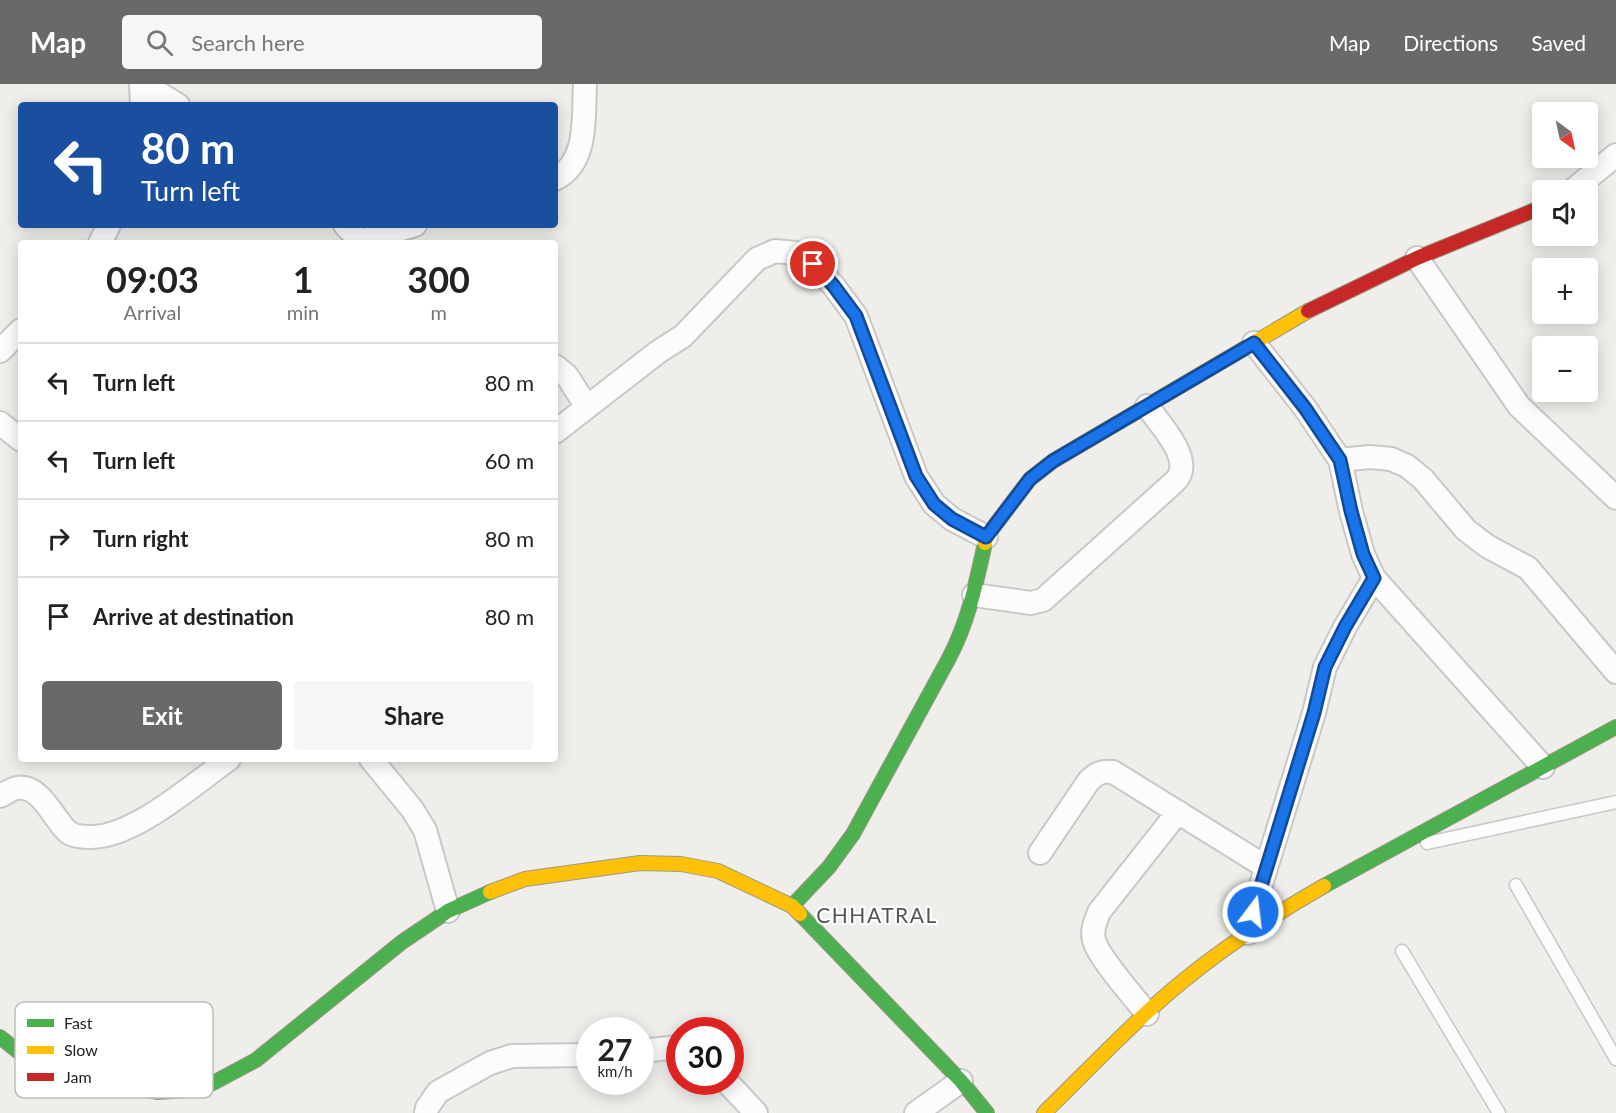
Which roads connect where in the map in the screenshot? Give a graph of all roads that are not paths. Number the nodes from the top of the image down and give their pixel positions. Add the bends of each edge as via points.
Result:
1 (142, 84) edge
2 (585, 84) edge
3 (142, 102) edge
4 (173, 102) edge
5 (1616, 155) edge
6 (558, 178) edge
7 (1585, 180) edge
8 (1532, 211) edge
9 (348, 228) edge
10 (405, 228) edge
11 (359, 240) edge
12 (367, 240) edge
13 (1418, 258) junction
14 (18, 333) edge
15 (1254, 343) junction
16 (1, 349) edge
17 (558, 368) edge
18 (1147, 406) junction
19 (587, 407) junction
20 (0, 423) edge
21 (558, 430) edge
22 (18, 438) edge
23 (1340, 460) junction
24 (1616, 498) edge
25 (986, 537) junction
26 (1374, 578) junction
27 (975, 595) junction
28 (1616, 672) edge
29 (1616, 727) edge
30 (226, 762) edge
31 (373, 762) edge
32 (1543, 767) junction
33 (0, 796) edge
34 (1616, 802) edge
35 (1178, 812) junction
36 (1387, 852) junction
37 (1040, 854) dead end
38 (1266, 867) junction
39 (1516, 885) dead end
40 (792, 906) junction
41 (448, 911) junction
42 (1248, 933) junction
43 (1402, 951) dead end
44 (1147, 1014) junction
45 (0, 1037) edge
46 (15, 1049) edge
47 (576, 1055) edge
48 (1616, 1059) edge
49 (961, 1081) junction
50 (213, 1083) edge
51 (739, 1095) edge
52 (426, 1113) edge
53 (756, 1113) edge
54 (916, 1113) edge
55 (987, 1113) edge
56 (1044, 1113) edge
57 (1498, 1113) edge

1 - 3 street
1 - 4 street
2 - 6 street via 581,143 576,159
5 - 7 street
8 - 13 street
9 - 11 street
10 - 12 street
13 - 15 street via 1311,309
13 - 24 street via 1519,406
14 - 16 street
15 - 18 street
15 - 23 street
17 - 19 street
18 - 25 street via 1053,461 1030,479
18 - 27 street via 1179,451 1180,475 1171,485 1043,600 1031,603
19 - 21 street
19 - 25 street via 683,336 757,259 775,251 796,253 833,285 856,316 916,476 934,504 952,519
20 - 22 street
23 - 26 street via 1363,554
23 - 28 street via 1370,457 1391,459 1407,466 1466,530 1528,568
25 - 27 street
26 - 32 street
26 - 38 street via 1325,667
27 - 40 street via 960,637 854,834
29 - 32 street
30 - 33 street via 144,819 108,835 70,834 30,790 17,788
31 - 41 street via 425,830
32 - 36 street
34 - 36 lane
35 - 37 street via 1113,772 1103,771 1094,774
35 - 38 street
35 - 44 street via 1099,912 1094,927 1099,951
36 - 42 street via 1314,890
38 - 42 street
39 - 48 lane
40 - 41 street via 718,870 640,863 525,879
40 - 49 street
41 - 50 street via 402,942 256,1060
42 - 44 street
43 - 57 lane
44 - 56 street
45 - 46 street
47 - 52 street via 512,1056 489,1063 438,1092
49 - 54 street
49 - 55 street
51 - 53 street

